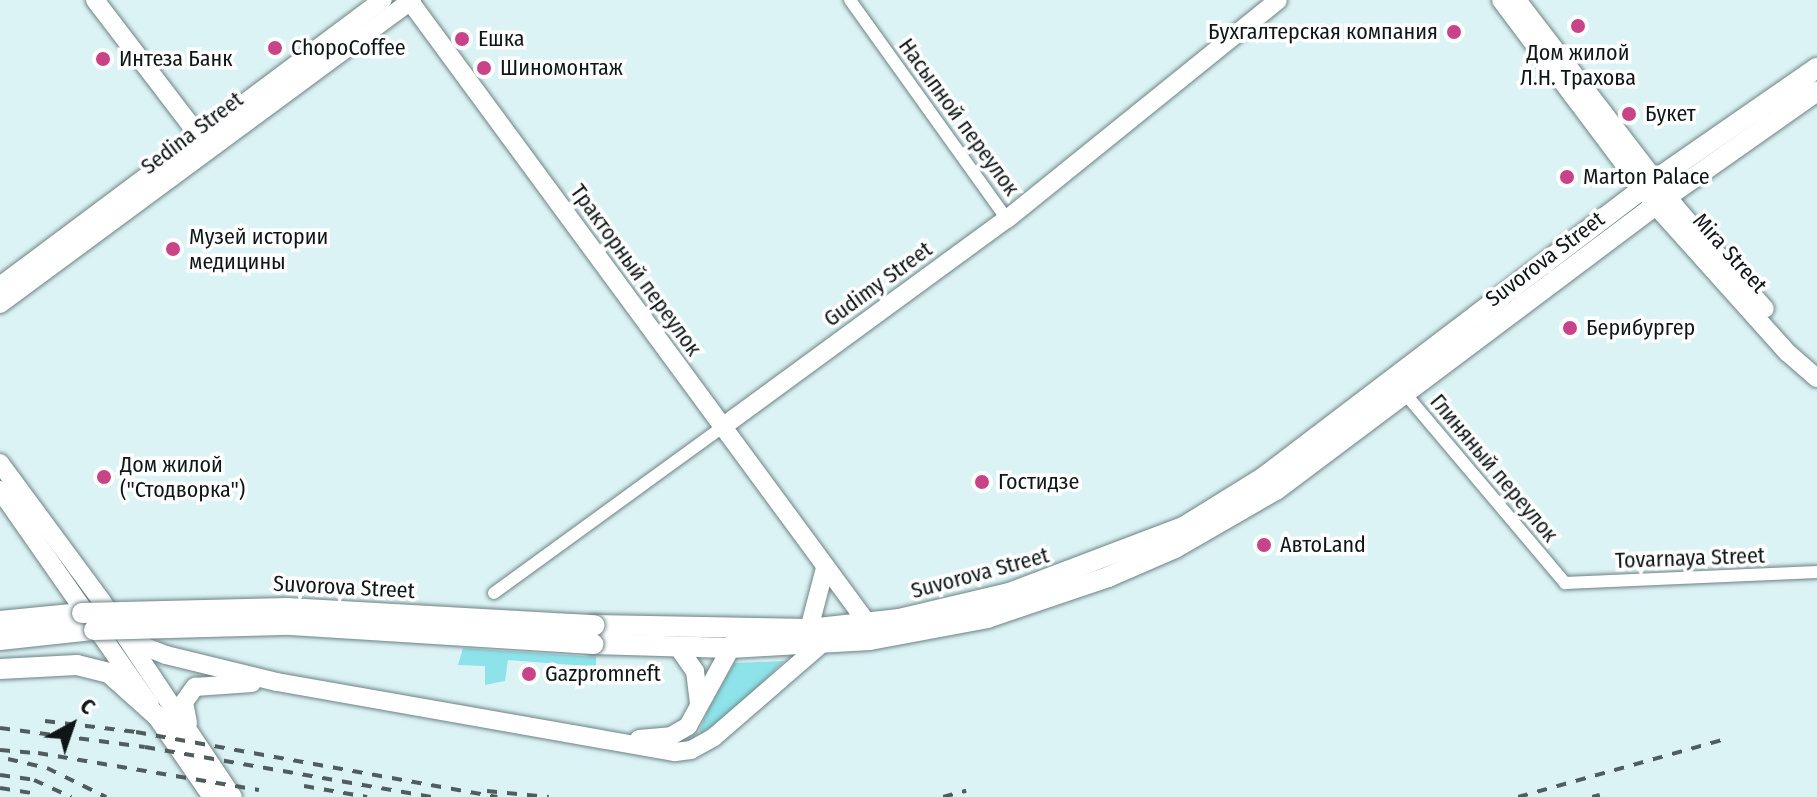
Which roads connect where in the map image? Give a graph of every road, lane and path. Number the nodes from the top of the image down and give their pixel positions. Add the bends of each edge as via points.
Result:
1 (95, 0) edge
2 (383, 0) edge
3 (850, 0) edge
4 (1278, 0) edge
5 (1501, 0) edge
6 (1517, 0) edge
7 (410, 1) edge
8 (1817, 68) edge
9 (1817, 91) edge
10 (204, 143) junction
11 (1648, 184) junction
12 (1662, 201) junction
13 (1007, 219) junction
14 (0, 286) edge
15 (0, 304) edge
16 (1817, 363) edge
17 (1817, 378) edge
18 (1399, 387) junction
19 (721, 428) junction
20 (0, 463) edge
21 (0, 490) edge
22 (825, 568) junction
23 (1817, 572) edge
24 (1565, 583) joint
25 (494, 593) dead end
26 (0, 621) edge
27 (869, 632) junction
28 (594, 634) junction
29 (814, 638) junction
30 (735, 639) junction
31 (0, 640) edge
32 (128, 640) junction
33 (678, 647) junction
34 (0, 669) edge
35 (277, 682) junction
36 (699, 706) junction
37 (158, 717) junction
38 (683, 730) junction
39 (195, 741) junction
40 (608, 741) junction
41 (702, 744) junction
42 (213, 797) edge
43 (233, 797) edge

1 - 10 main road
2 - 10 main road, Sedina Street
3 - 13 street, Насыпной переулок
4 - 13 main road, Gudimy Street
5 - 11 main road, Mira Street
6 - 11 main road, Mira Street
7 - 10 main road, Sedina Street
7 - 19 main road, Тракторный переулок
8 - 11 main road, Suvorova Street
9 - 12 main road, Suvorova Street
10 - 14 main road, Sedina Street
10 - 15 main road, Sedina Street
11 - 12 main road, Mira Street
11 - 18 main road, Suvorova Street
12 - 16 main road, Mira Street
12 - 17 main road, Mira Street via 1788,353
12 - 18 main road, Suvorova Street
13 - 19 main road, Gudimy Street
18 - 24 street, Глиняный переулок
18 - 27 main road, Suvorova Street via 1185,526 1063,575
19 - 22 main road, Тракторный переулок
19 - 25 street, Gudimy Street
20 - 32 main road
21 - 37 main road
22 - 27 main road, Тракторный переулок
22 - 29 main road
23 - 24 street, Tovarnaya Street
26 - 28 main road, Suvorova Street, bridge via 242,608
27 - 29 main road, Suvorova Street
28 - 30 main road, Suvorova Street
28 - 31 main road, Suvorova Street, bridge via 291,625 109,629
28 - 33 main road, Suvorova Street
29 - 30 main road, Suvorova Street
29 - 41 main road via 730,725
30 - 33 main road, Suvorova Street
30 - 36 main road
32 - 35 main road via 166,655
32 - 39 main road
33 - 36 main road via 695,671
34 - 37 main road via 95,667 120,681
35 - 39 main road via 195,687 183,708
35 - 40 main road
36 - 38 main road
37 - 42 main road
38 - 40 main road via 671,736
38 - 41 main road via 688,739
39 - 43 main road
40 - 41 main road via 675,752

